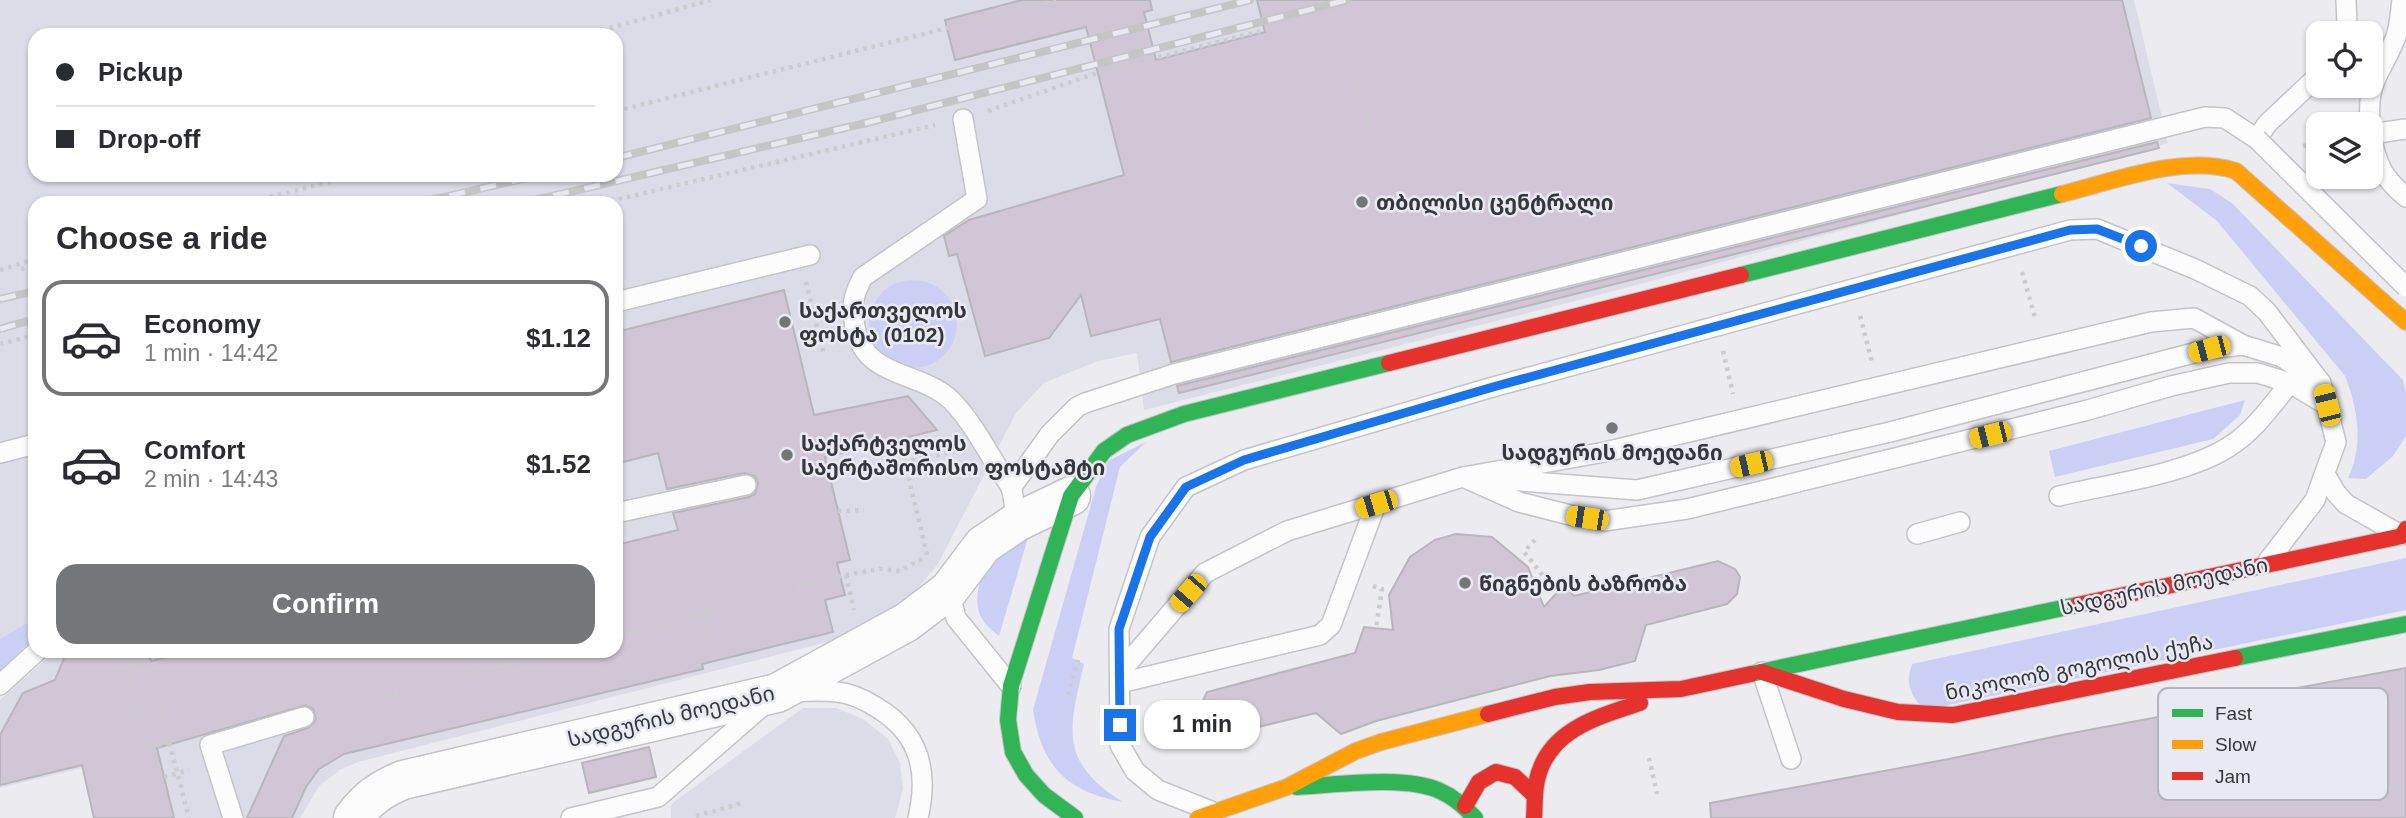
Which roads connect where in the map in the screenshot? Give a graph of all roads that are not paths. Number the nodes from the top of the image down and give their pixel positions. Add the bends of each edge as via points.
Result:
1 (2346, 0) edge
2 (2402, 0) edge
3 (2347, 21) edge
4 (2306, 87) edge
5 (2369, 112) edge
6 (963, 119) road end
7 (2406, 129) edge
8 (2383, 133) edge
9 (2257, 139) junction
10 (2383, 172) edge
11 (2406, 197) edge
12 (810, 255) dead end
13 (2406, 287) edge
14 (623, 300) edge
15 (2406, 322) edge
16 (2243, 345) junction
17 (2290, 383) junction
18 (2321, 383) junction
19 (2327, 405) junction
20 (28, 447) edge
21 (0, 453) edge
22 (2325, 474) junction
23 (1463, 477) junction
24 (746, 485) dead end
25 (1070, 496) junction
26 (2059, 496) dead end
27 (1376, 504) junction
28 (1014, 505) junction
29 (623, 511) edge
30 (1960, 522) dead end
31 (2405, 533) edge
32 (1917, 534) dead end
33 (2266, 564) junction
34 (949, 590) junction
35 (2406, 624) edge
36 (29, 658) edge
37 (1762, 672) junction
38 (1121, 677) junction
39 (0, 685) edge
40 (1011, 686) junction
41 (1681, 689) junction
42 (777, 693) junction
43 (304, 717) road end
44 (1791, 759) dead end
45 (1287, 787) junction
46 (1535, 796) junction
47 (1470, 812) edge
48 (1207, 816) edge
49 (233, 818) edge
50 (353, 818) edge
51 (571, 818) edge
52 (918, 818) edge
53 (1075, 818) edge
54 (1534, 818) edge

1 - 3 lane
2 - 5 lane via 2395,38 2375,76
4 - 9 lane
6 - 28 lane via 977,199 863,277 852,307 856,333 867,355 887,370 924,382 951,400 973,427
7 - 8 lane
9 - 13 lane, bridge
9 - 28 lane, bridge via 2225,118 2205,117 1174,374 1077,407 1050,433
10 - 11 lane
12 - 14 lane
15 - 25 main road, სადგურის მოედანი via 2236,172 2199,163 1184,414 1127,435 1104,451
16 - 18 lane via 2282,357
16 - 23 lane via 2209,349 1890,432 1637,490
16 - 23 lane via 2194,318 2151,322 1605,453
17 - 19 lane
17 - 23 lane via 2258,373 2230,373 1687,509 1604,521 1519,502
17 - 26 lane via 2231,446 2195,464
18 - 19 lane
18 - 38 lane via 2250,296 2097,229 2070,230 1493,387 1244,460 1186,487 1150,537 1119,629
19 - 22 lane via 2336,442
20 - 21 lane
22 - 31 lane via 2346,504
22 - 33 lane via 2315,500
23 - 27 lane
24 - 29 lane
25 - 28 street, სადგურის მოედანი
25 - 40 main road, სადგურის მოედანი
27 - 38 lane via 1287,531 1205,573
27 - 38 lane via 1331,625 1320,635
28 - 34 street, სადგურის მოედანი
30 - 32 lane
31 - 33 main road, სადგურის მოედანი
33 - 37 main road, სადგურის მოედანი
34 - 40 lane via 956,618
34 - 42 street, სადგურის მოედანი via 907,622
35 - 37 main road, ნიკოლოზ გოგოლის ქუჩა via 1953,715 1898,712
36 - 39 lane
37 - 41 main road, სადგურის მოედანი
37 - 44 lane
38 - 48 lane via 1120,745 1135,771 1158,790
40 - 53 main road, სადგურის მოედანი via 1010,743 1039,791
41 - 45 main road, სადგურის მოედანი via 1555,697 1381,742
41 - 46 main road via 1567,731 1544,760
42 - 50 street, სადგურის მოედანი via 403,780 368,799
42 - 51 lane via 658,797
42 - 52 lane via 838,692 867,701 901,725 915,745 922,773
43 - 49 lane via 209,745
45 - 47 main road via 1413,782 1437,788
45 - 48 main road, სადგურის მოედანი
46 - 47 main road via 1518,777 1494,773 1472,788
46 - 54 main road

